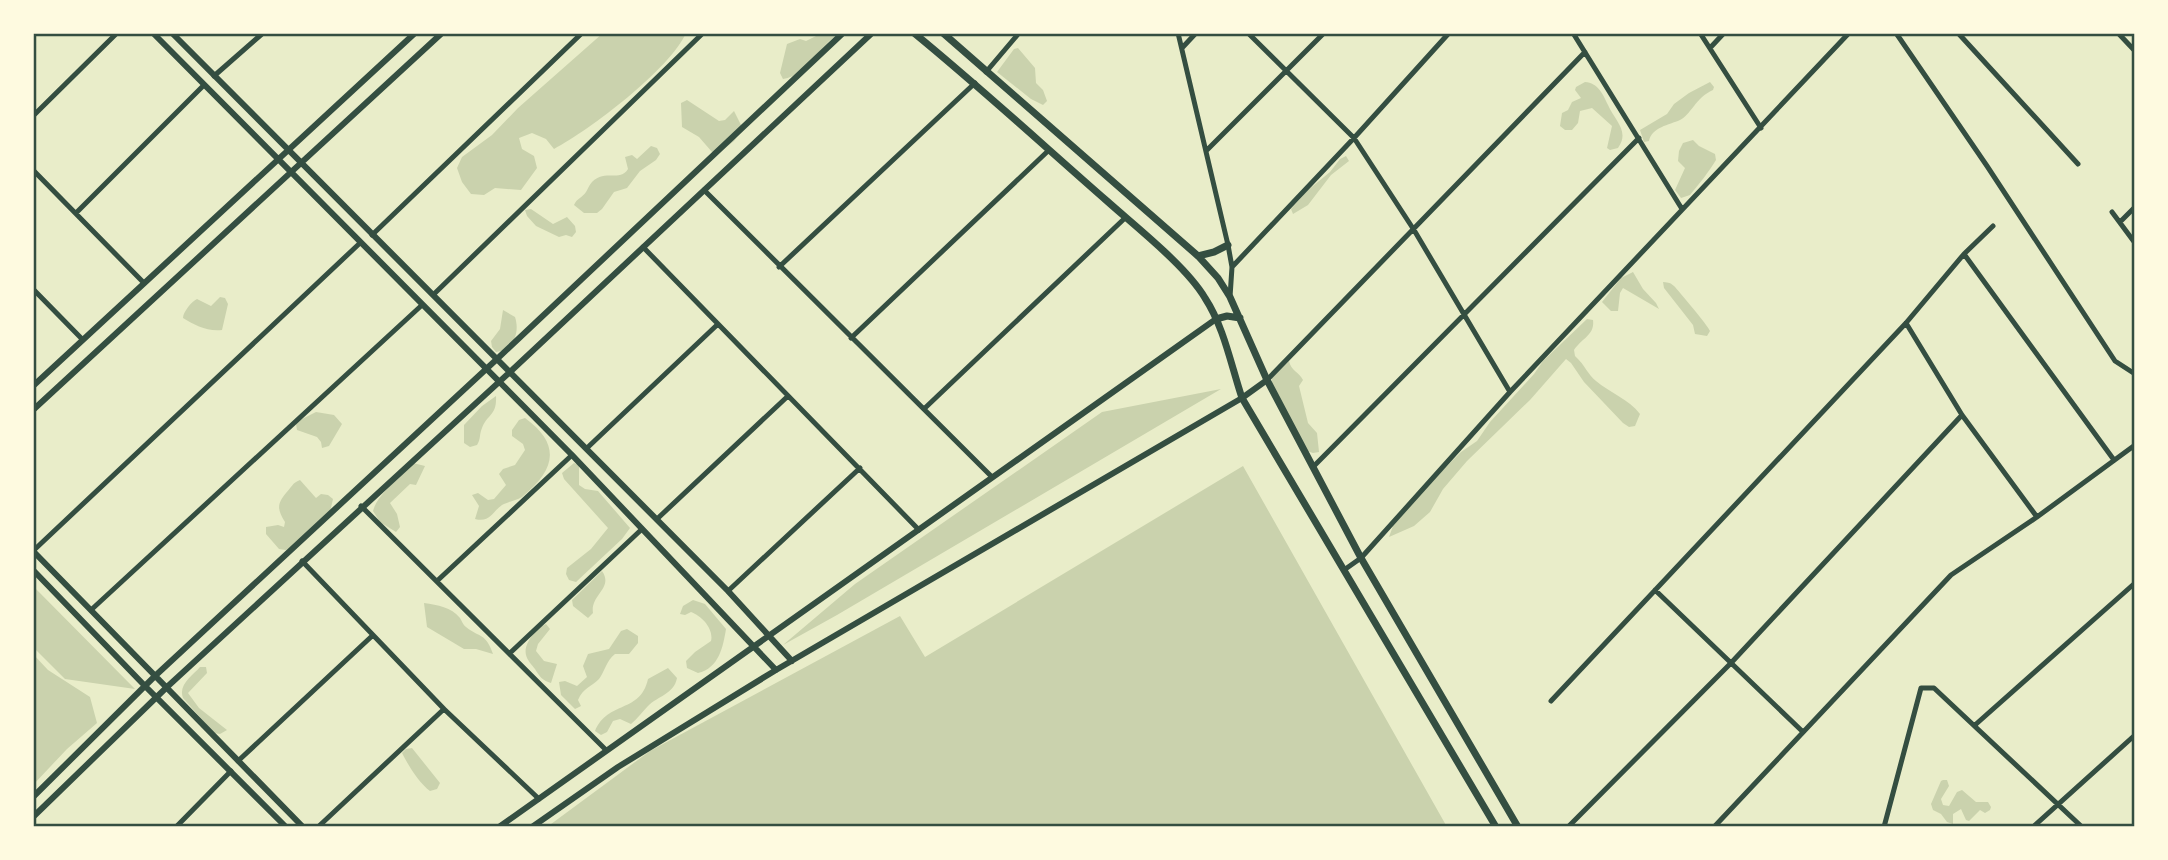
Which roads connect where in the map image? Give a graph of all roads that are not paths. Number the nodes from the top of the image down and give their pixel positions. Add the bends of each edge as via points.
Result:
1 (117, 33) edge
2 (153, 33) edge
3 (172, 33) edge
4 (263, 33) edge
5 (415, 33) edge
6 (442, 33) edge
7 (582, 33) edge
8 (703, 33) edge
9 (843, 33) edge
10 (872, 33) edge
11 (914, 33) edge
12 (943, 33) edge
13 (1019, 33) edge
14 (1178, 33) edge
15 (1196, 33) edge
16 (1248, 33) edge
17 (1324, 33) edge
18 (1448, 33) edge
19 (1573, 33) edge
20 (1700, 33) edge
21 (1724, 33) edge
22 (1849, 33) edge
23 (1896, 33) edge
24 (1958, 33) edge
25 (2118, 33) edge
26 (1182, 48) junction
27 (1710, 48) junction
28 (2135, 51) edge
29 (1586, 52) junction
30 (1287, 71) junction
31 (986, 72) junction
32 (214, 76) junction
33 (975, 83) junction
34 (204, 85) junction
35 (33, 116) edge
36 (1761, 128) junction
37 (1354, 138) junction
38 (1639, 138) junction
39 (288, 149) junction
40 (1049, 150) junction
41 (1206, 151) junction
42 (279, 159) junction
43 (302, 163) junction
44 (2078, 164) dead end
45 (33, 170) edge
46 (292, 173) junction
47 (704, 190) junction
48 (2135, 207) edge
49 (1682, 209) junction
50 (2112, 212) dead end
51 (76, 213) junction
52 (1125, 218) junction
53 (2120, 222) junction
54 (1993, 226) dead end
55 (1414, 230) junction
56 (372, 234) junction
57 (360, 243) junction
58 (2135, 243) edge
59 (1228, 245) junction
60 (643, 247) junction
61 (1964, 254) junction
62 (1198, 256) junction
63 (779, 267) junction
64 (1231, 267) junction
65 (144, 282) junction
66 (33, 289) edge
67 (434, 294) junction
68 (1230, 297) junction
69 (422, 305) junction
70 (1464, 312) junction
71 (1240, 318) junction
72 (1216, 319) junction
73 (1906, 323) junction
74 (718, 324) junction
75 (851, 338) junction
76 (82, 339) junction
77 (497, 359) junction
78 (487, 369) junction
79 (510, 372) junction
80 (2135, 374) edge
81 (1267, 380) junction
82 (499, 381) junction
83 (33, 386) edge
84 (1510, 392) junction
85 (788, 396) junction
86 (1242, 398) junction
87 (925, 408) junction
88 (33, 410) edge
89 (1962, 415) junction
90 (2135, 445) edge
91 (587, 448) junction
92 (572, 455) junction
93 (2114, 460) junction
94 (1313, 467) junction
95 (860, 468) junction
96 (992, 477) junction
97 (361, 506) junction
98 (2037, 517) junction
99 (657, 519) junction
100 (642, 529) junction
101 (919, 530) junction
102 (33, 551) edge
103 (1361, 558) junction
104 (302, 561) junction
105 (33, 570) edge
106 (1344, 570) junction
107 (438, 581) junction
108 (2135, 583) edge
109 (1655, 590) junction
110 (728, 591) junction
111 (91, 610) junction
112 (769, 635) junction
113 (372, 636) junction
114 (754, 646) junction
115 (510, 653) junction
116 (792, 661) junction
117 (1731, 663) junction
118 (776, 670) junction
119 (155, 676) junction
120 (145, 686) junction
121 (166, 687) junction
122 (157, 697) junction
123 (1551, 701) dead end
124 (444, 709) junction
125 (1975, 725) junction
126 (1802, 731) junction
127 (2135, 736) edge
128 (606, 750) junction
129 (238, 761) junction
130 (231, 771) junction
131 (1488, 776) junction
132 (1472, 785) junction
133 (33, 797) edge
134 (539, 799) junction
135 (2059, 804) junction
136 (33, 817) edge
137 (176, 827) edge
138 (286, 827) edge
139 (303, 827) edge
140 (318, 827) edge
141 (499, 827) edge
142 (532, 827) edge
143 (1496, 827) edge
144 (1518, 827) edge
145 (1568, 827) edge
146 (1714, 827) edge
147 (1884, 827) edge
148 (2033, 827) edge
149 (2082, 827) edge

1 - 35 street
2 - 34 street
3 - 32 street
4 - 32 street
5 - 39 street
6 - 43 street
7 - 56 street
8 - 67 street
9 - 77 street
10 - 47 street
11 - 33 main road
12 - 31 main road
13 - 31 street
14 - 26 street
15 - 26 street
16 - 30 street
17 - 30 street
18 - 37 street
19 - 29 street
20 - 27 street
21 - 27 street
22 - 36 street
23 - 80 street via 2115,361
24 - 44 street
25 - 28 street
26 - 41 street
27 - 36 street
29 - 38 street
29 - 55 street
30 - 37 street
30 - 41 street
31 - 62 main road
32 - 39 street
33 - 40 main road
33 - 63 street
34 - 42 street
34 - 51 street
36 - 49 street
37 - 55 street
37 - 64 street
38 - 49 street
38 - 70 street
39 - 42 street
39 - 43 street
40 - 52 main road
40 - 75 street
41 - 59 street
42 - 46 street
42 - 65 street
43 - 46 street
43 - 56 street
45 - 51 street
46 - 57 street
46 - 88 street
47 - 60 street
47 - 63 street
48 - 53 street
49 - 84 street
50 - 53 street
51 - 65 street
52 - 72 main road via 1191,278
52 - 87 street
53 - 58 street
54 - 61 street
55 - 70 street
55 - 81 street
56 - 67 street
57 - 69 street
57 - 102 street
59 - 62 main road
59 - 64 street
60 - 74 street
60 - 79 street
61 - 73 street
61 - 93 street
62 - 68 main road
63 - 75 street
64 - 68 street
65 - 76 street
66 - 76 street
67 - 77 street
68 - 71 main road
69 - 78 street
69 - 111 street
70 - 84 street
70 - 94 street
71 - 72 main road
71 - 81 main road
72 - 86 main road
72 - 96 street
73 - 89 street
73 - 109 street
74 - 85 street
74 - 91 street
75 - 87 street
76 - 83 street
77 - 78 street
77 - 79 street
78 - 82 street
78 - 119 street
79 - 82 street
79 - 91 street
81 - 86 street
81 - 94 main road
82 - 92 street
82 - 97 street
84 - 103 street
85 - 95 street
85 - 99 street
86 - 106 main road
86 - 116 street
87 - 96 street
89 - 98 street
89 - 117 street
90 - 93 street
91 - 99 street
92 - 100 street
92 - 107 street
93 - 98 street
94 - 103 main road
95 - 101 street
95 - 110 street
96 - 101 street
97 - 104 street
97 - 107 street
98 - 126 street via 1951,575
99 - 110 street
100 - 114 street
100 - 115 street
101 - 112 street
102 - 111 street
103 - 106 street
103 - 131 main road
104 - 113 street
104 - 121 street
105 - 120 street
106 - 132 main road
107 - 115 street
108 - 125 street
109 - 117 street
109 - 123 street
110 - 112 street
111 - 119 street
112 - 114 street
112 - 116 street
113 - 124 street
113 - 129 street
114 - 118 street
114 - 128 street
115 - 128 street
116 - 118 street
117 - 126 street
117 - 145 street
118 - 142 street via 618,767
119 - 120 street
119 - 121 street
120 - 122 street
120 - 133 street
121 - 122 street
121 - 129 street
122 - 130 street
122 - 136 street
124 - 134 street
124 - 140 street
125 - 135 street
125 - 147 street via 1934,688 1921,688
126 - 146 street
127 - 135 street
128 - 134 street
129 - 139 street
130 - 137 street
130 - 138 street
131 - 132 main road
131 - 144 main road
132 - 143 main road
134 - 141 street
135 - 148 street
135 - 149 street

